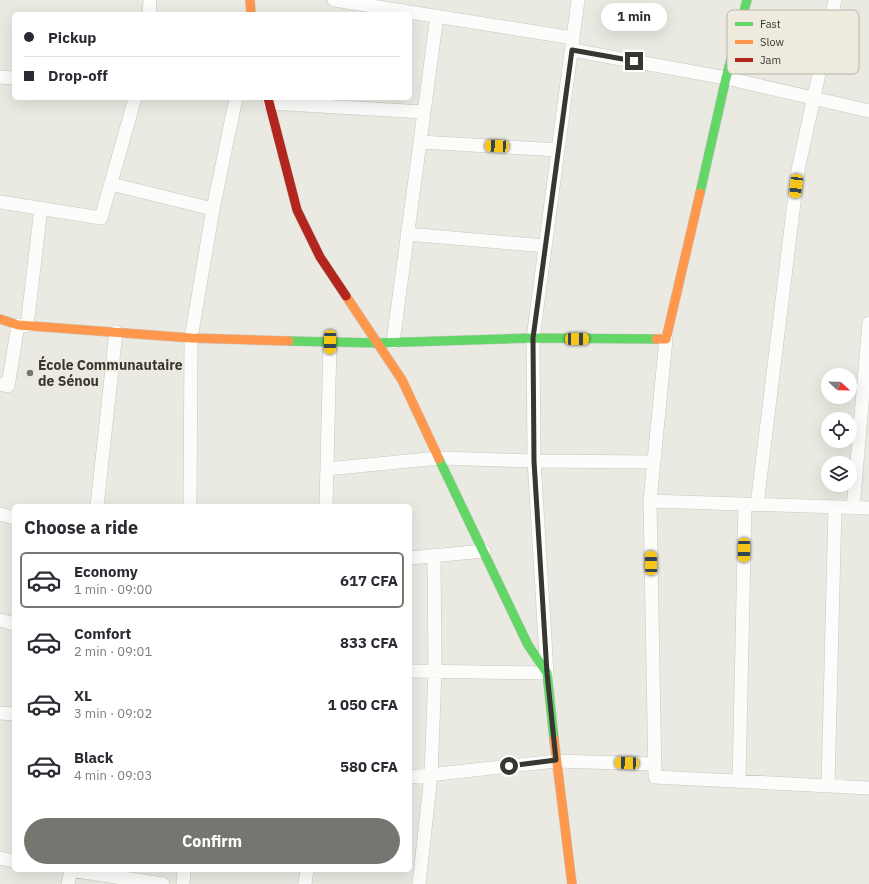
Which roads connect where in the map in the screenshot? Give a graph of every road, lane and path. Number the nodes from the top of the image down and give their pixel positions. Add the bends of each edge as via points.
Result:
1 (150, 0) edge
2 (250, 0) edge
3 (334, 0) edge
4 (578, 0) edge
5 (748, 0) edge
6 (835, 0) edge
7 (745, 10) edge
8 (833, 10) edge
9 (149, 12) edge
10 (251, 12) edge
11 (411, 12) edge
12 (412, 12) edge
13 (437, 16) junction
14 (572, 44) junction
15 (727, 74) edge
16 (819, 74) edge
17 (0, 77) edge
18 (12, 78) edge
19 (726, 78) junction
20 (814, 98) junction
21 (134, 100) edge
22 (236, 100) edge
23 (268, 101) edge
24 (869, 111) edge
25 (424, 112) junction
26 (420, 142) junction
27 (558, 150) junction
28 (111, 184) junction
29 (0, 202) edge
30 (41, 208) junction
31 (213, 210) junction
32 (408, 234) junction
33 (545, 246) junction
34 (0, 319) edge
35 (869, 323) edge
36 (23, 325) junction
37 (116, 332) junction
38 (191, 338) junction
39 (533, 338) junction
40 (666, 340) junction
41 (330, 342) junction
42 (393, 342) junction
43 (378, 343) junction
44 (0, 384) edge
45 (439, 458) junction
46 (534, 461) junction
47 (654, 462) junction
48 (327, 469) junction
49 (650, 502) junction
50 (97, 504) edge
51 (190, 504) edge
52 (326, 504) edge
53 (751, 505) junction
54 (835, 507) junction
55 (853, 508) junction
56 (869, 508) edge
57 (0, 514) edge
58 (12, 517) edge
59 (484, 551) junction
60 (434, 556) junction
61 (412, 558) edge
62 (0, 620) edge
63 (12, 623) edge
64 (412, 671) edge
65 (435, 671) junction
66 (547, 673) junction
67 (0, 713) edge
68 (12, 714) edge
69 (556, 760) junction
70 (655, 764) junction
71 (431, 774) junction
72 (412, 777) edge
73 (739, 782) junction
74 (828, 786) junction
75 (869, 788) edge
76 (0, 858) edge
77 (12, 861) edge
78 (71, 872) edge
79 (84, 872) edge
80 (184, 872) edge
81 (307, 872) edge
82 (68, 884) edge
83 (163, 884) edge
84 (183, 884) edge
85 (305, 884) edge
86 (419, 884) edge
87 (572, 884) edge

1 - 9 street
2 - 10 street
3 - 11 street
4 - 14 street
5 - 7 street
6 - 8 street
12 - 13 street
13 - 14 street
13 - 25 street
14 - 19 street
14 - 27 street
15 - 19 street
16 - 20 street
17 - 18 street
19 - 20 street
19 - 40 street
20 - 24 street
20 - 53 street via 798,170
21 - 28 street
22 - 31 street
23 - 25 street
23 - 43 street via 297,210 320,257
25 - 26 street
26 - 27 street
26 - 32 street
27 - 33 street
28 - 30 street via 101,218
28 - 31 street
29 - 30 street
30 - 36 street
31 - 38 street
32 - 33 street
32 - 42 street
33 - 39 street
34 - 36 street
35 - 55 street
36 - 37 street
36 - 44 street via 8,386
37 - 38 street
37 - 50 street
38 - 41 street
38 - 51 street
39 - 40 street
39 - 42 street
39 - 46 street
40 - 47 street
41 - 43 street
41 - 48 street
42 - 43 street
43 - 45 street via 402,380
45 - 46 street
45 - 48 street
45 - 59 street
46 - 47 street
46 - 66 street
47 - 49 street
48 - 52 street
49 - 53 street
49 - 70 street
53 - 54 street
53 - 73 street
54 - 55 street
54 - 74 street
55 - 56 street
57 - 58 street
59 - 60 street
59 - 66 street via 528,645
60 - 61 street
60 - 65 street
62 - 63 street
64 - 65 street
65 - 66 street
65 - 71 street
66 - 69 street
67 - 68 street
69 - 70 street
69 - 71 street
69 - 87 street
70 - 73 street via 656,777
71 - 72 street
71 - 86 street
73 - 74 street
74 - 75 street
76 - 77 street
78 - 82 street
79 - 83 street
80 - 84 street
81 - 85 street

